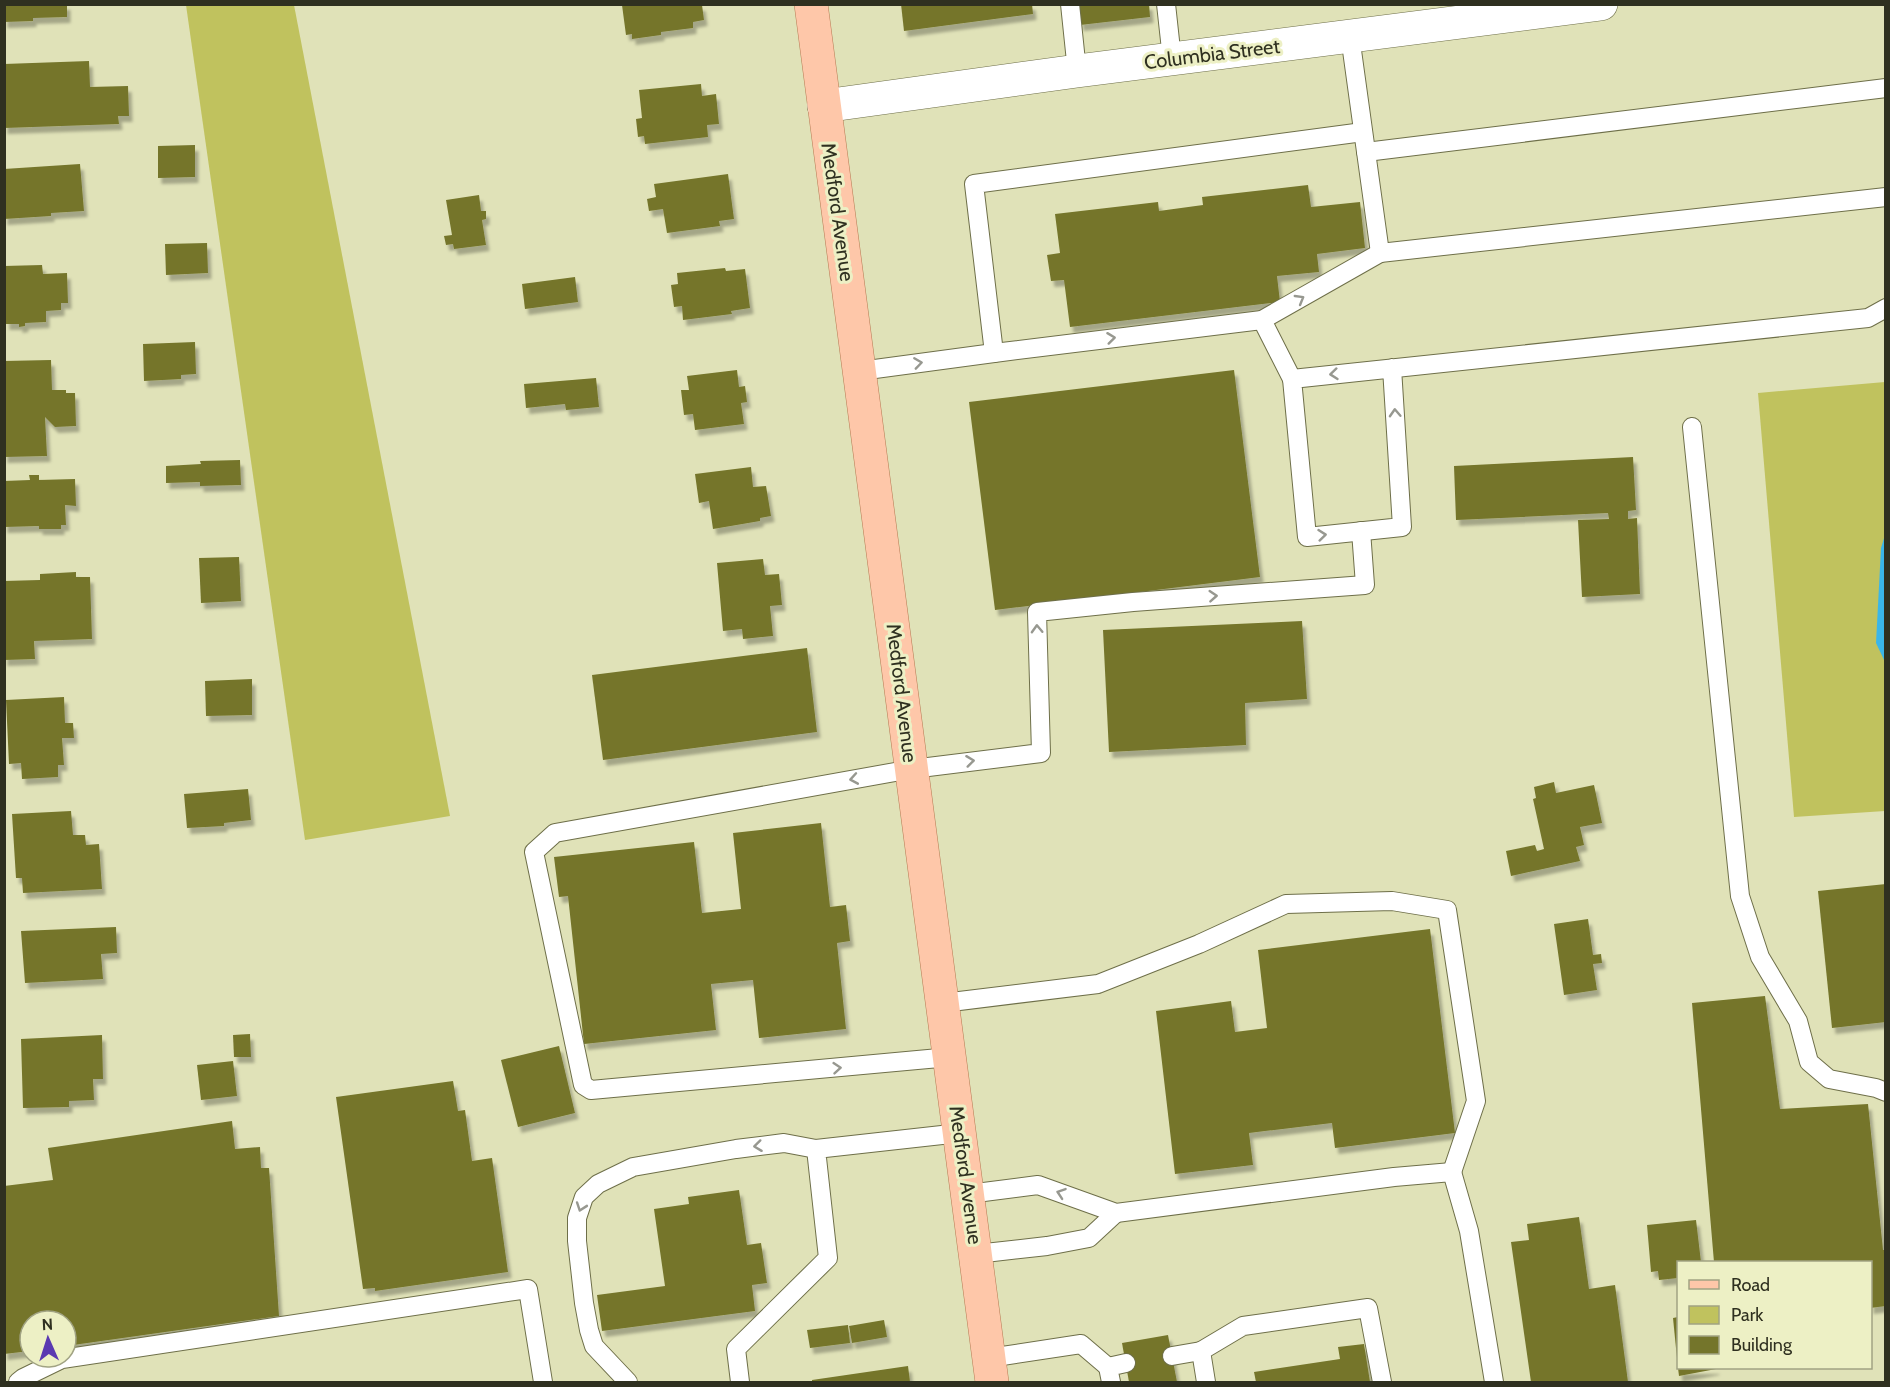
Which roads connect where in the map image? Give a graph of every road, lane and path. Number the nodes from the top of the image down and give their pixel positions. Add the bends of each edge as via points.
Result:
1 (811, 4) edge
2 (1070, 4) edge
3 (1166, 4) edge
4 (1601, 4) edge
5 (1350, 36) junction
6 (1172, 59) junction
7 (1077, 71) junction
8 (1886, 88) edge
9 (824, 106) junction
10 (1363, 132) junction
11 (1366, 152) junction
12 (1886, 197) edge
13 (1380, 253) junction
14 (1886, 309) edge
15 (1262, 320) junction
16 (994, 352) junction
17 (1392, 368) junction
18 (860, 371) junction
19 (1292, 379) junction
20 (1692, 427) dead end
21 (1361, 531) junction
22 (912, 769) junction
23 (943, 1003) junction
24 (950, 1058) junction
25 (1886, 1092) edge
26 (960, 1133) junction
27 (816, 1149) junction
28 (1452, 1172) junction
29 (968, 1194) junction
30 (1116, 1213) junction
31 (976, 1254) junction
32 (1201, 1351) junction
33 (1172, 1356) dead end
34 (991, 1370) edge
35 (1115, 1371) edge
36 (18, 1383) edge
37 (543, 1383) edge
38 (628, 1383) edge
39 (740, 1383) edge
40 (1206, 1383) edge
41 (1382, 1383) edge
42 (1494, 1383) edge

1 - 9 main road, Medford Avenue
2 - 7 lane
3 - 6 lane
4 - 5 street, Columbia Street
5 - 6 street, Columbia Street
5 - 10 lane
6 - 7 street, Columbia Street
7 - 9 street, Columbia Street
8 - 11 lane
9 - 18 main road, Medford Avenue
10 - 11 lane
10 - 16 lane via 974,184
11 - 13 lane
12 - 13 lane
15 -> 13 lane
14 - 17 lane via 1868,318
16 -> 15 lane
15 - 19 lane
18 -> 16 lane
17 -> 19 lane
21 -> 17 lane via 1402,527
18 - 22 main road, Medford Avenue
19 -> 21 lane via 1307,537
20 - 25 lane via 1740,896 1760,957 1798,1022 1809,1062 1829,1079
22 -> 21 lane via 1041,753 1036,612 1365,585
22 - 23 main road, Medford Avenue
22 -> 24 lane via 555,833 534,852 582,1085 591,1090
23 - 24 main road, Medford Avenue
23 - 28 lane via 1098,984 1286,904 1392,901 1447,910 1476,1101
24 - 26 main road, Medford Avenue
26 - 27 lane
26 - 29 main road, Medford Avenue
27 -> 38 lane via 784,1143 633,1167 598,1184 584,1197 577,1218 577,1241 589,1330 594,1346
27 - 39 lane via 828,1258 736,1349
28 - 30 lane
28 - 42 lane via 1469,1231
30 -> 29 lane via 1038,1185
29 - 31 main road, Medford Avenue
30 - 31 lane via 1089,1238
31 - 34 main road, Medford Avenue
32 - 33 lane
32 - 40 lane
32 - 41 lane via 1243,1326 1368,1308
34 - 35 lane via 1081,1344
36 - 37 lane via 62,1359 528,1289

